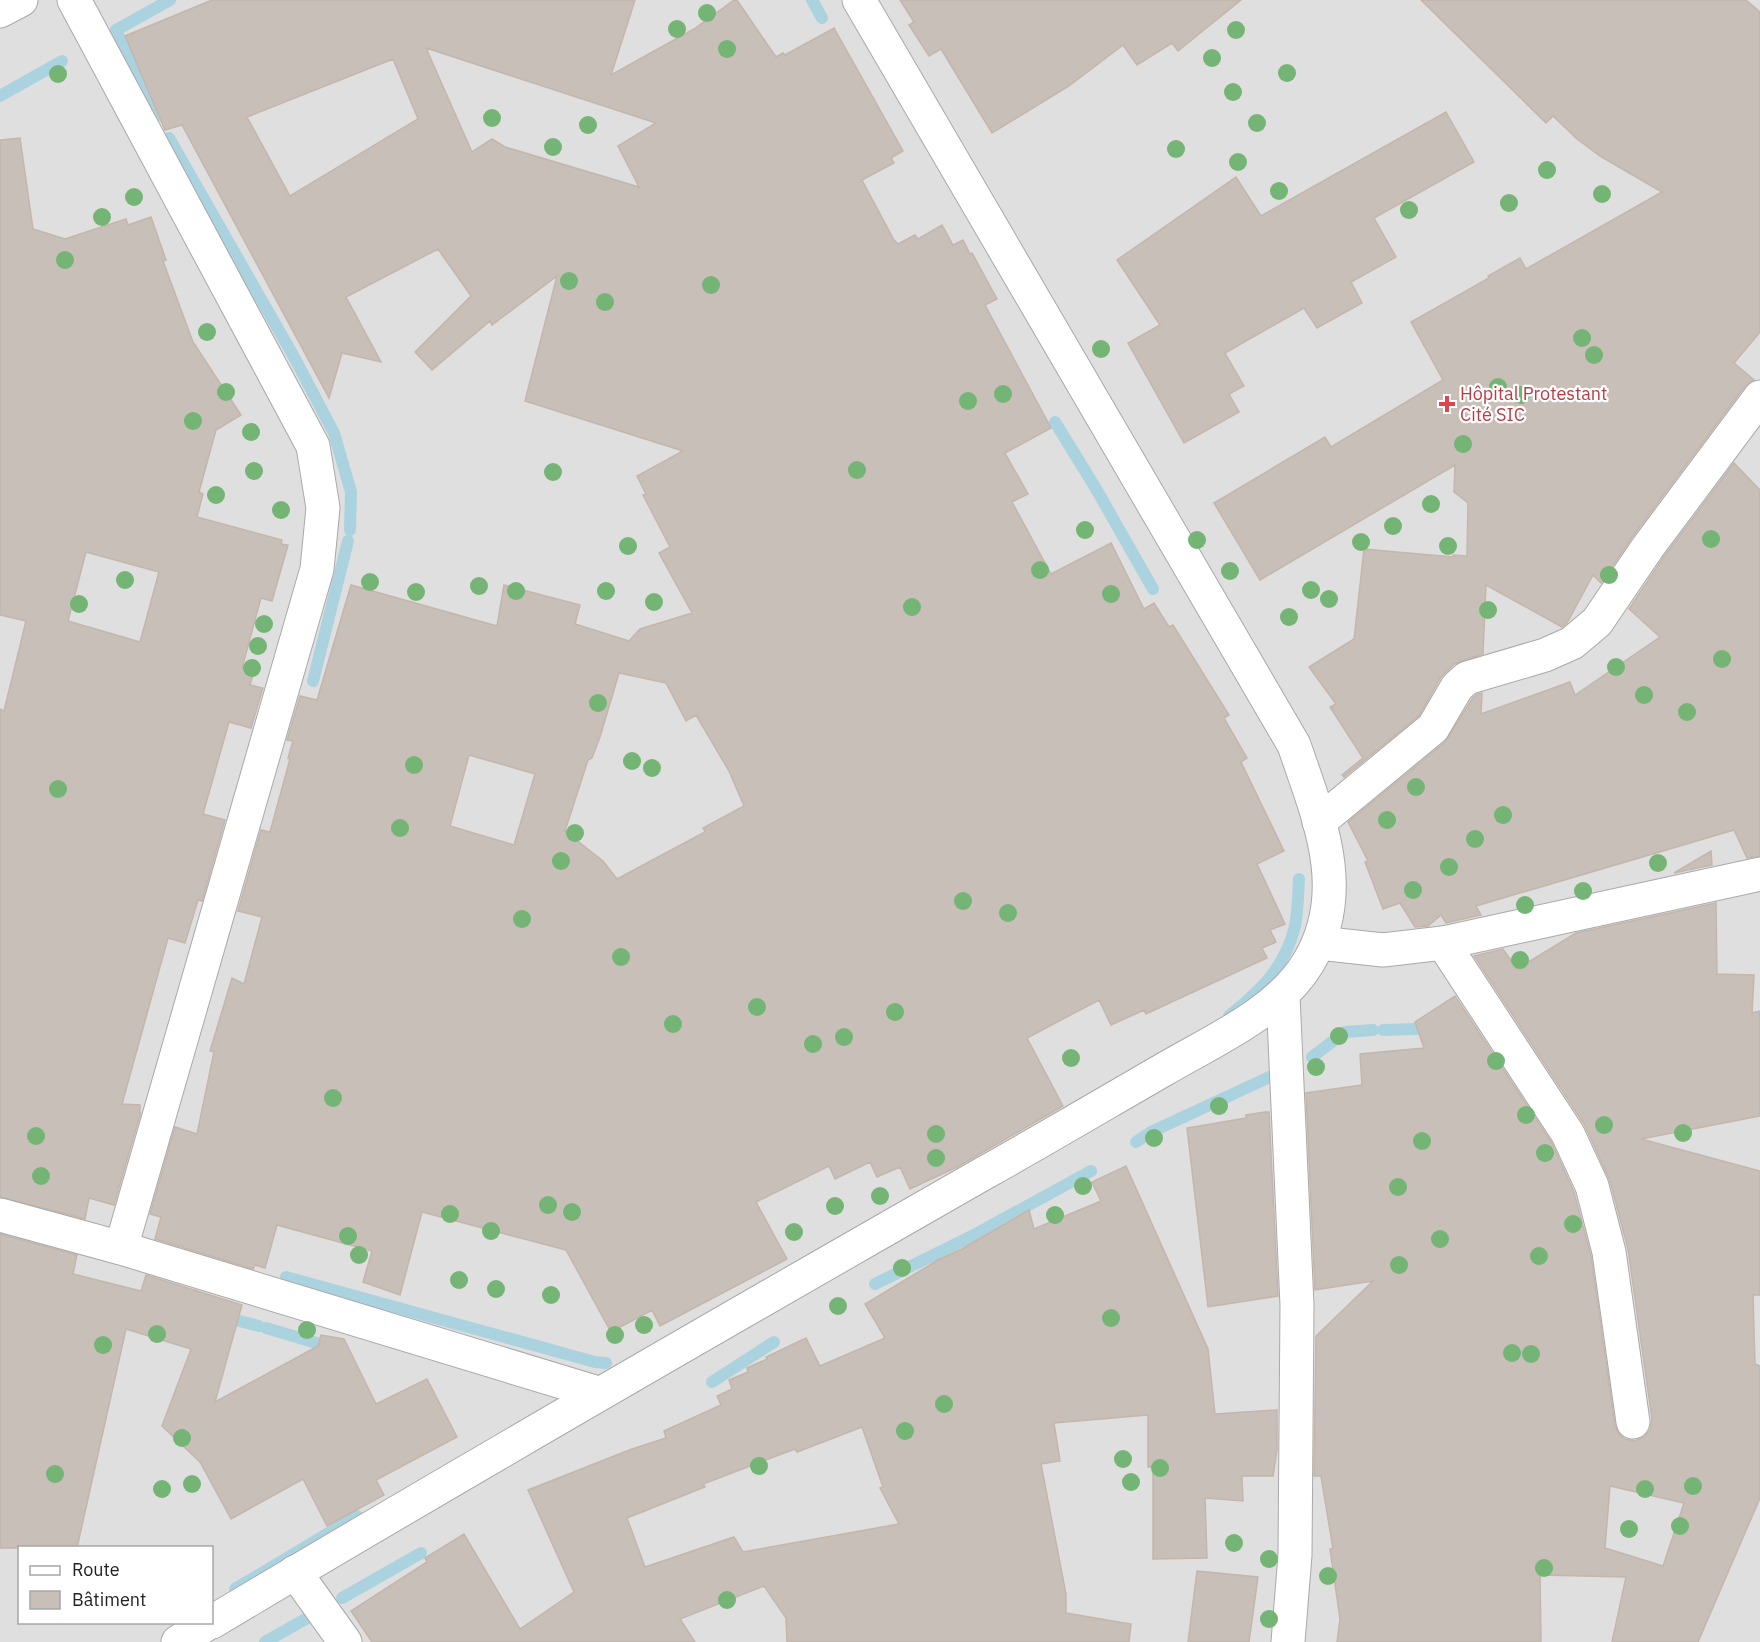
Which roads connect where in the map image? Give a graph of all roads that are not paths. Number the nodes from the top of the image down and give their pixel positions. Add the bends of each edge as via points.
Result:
1 (21, 0) edge
2 (74, 0) edge
3 (859, 0) edge
4 (0, 11) edge
5 (1760, 398) edge
6 (1319, 822) junction
7 (1760, 874) edge
8 (1319, 943) junction
9 (1443, 943) junction
10 (1283, 996) junction
11 (0, 1215) edge
12 (121, 1248) junction
13 (598, 1393) junction
14 (1633, 1422) dead end
15 (295, 1572) junction
16 (213, 1621) edge
17 (208, 1624) edge
18 (178, 1642) edge
19 (345, 1642) edge
20 (1288, 1642) edge

1 - 4 street
2 - 12 street via 313,446 323,508 317,569
3 - 6 street via 1294,745
5 - 6 street via 1597,622 1572,643 1545,655 1467,678 1457,687 1433,728
6 - 8 street via 1326,842 1330,882
7 - 9 street
8 - 9 street via 1383,950
8 - 10 street
9 - 14 street via 1568,1134 1593,1186 1609,1252
10 - 13 street via 1076,1121
10 - 20 street via 1298,1305 1295,1556
11 - 12 street
12 - 13 street
13 - 15 street
15 - 16 street
15 - 19 street
17 - 18 street

